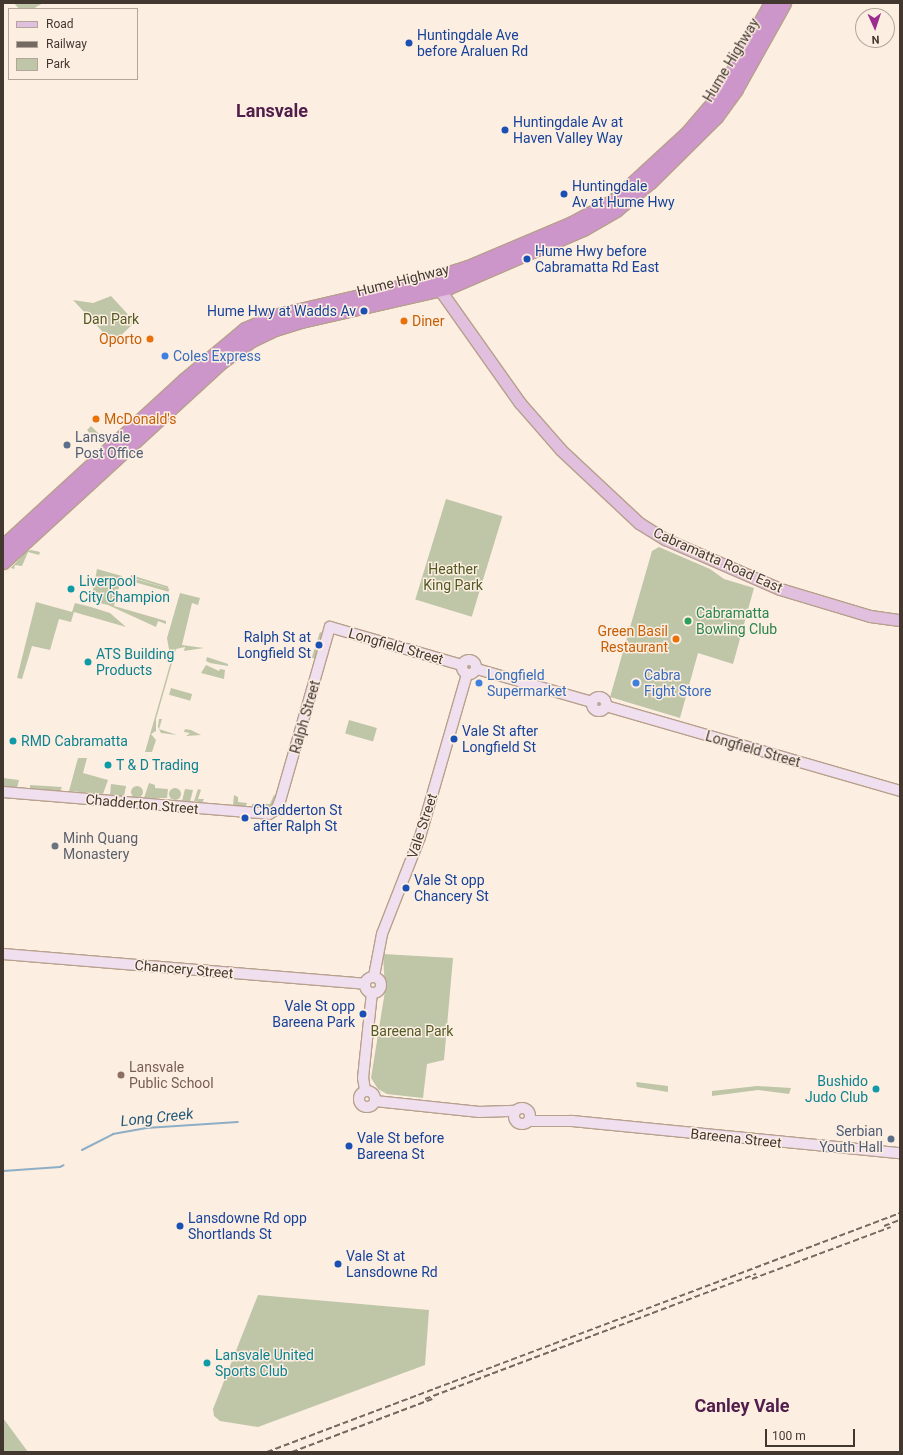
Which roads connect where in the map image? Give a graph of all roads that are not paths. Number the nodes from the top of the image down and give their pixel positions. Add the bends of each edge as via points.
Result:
1 (771, 3) edge
2 (784, 3) edge
3 (436, 284) junction
4 (3, 546) edge
5 (3, 562) edge
6 (900, 620) edge
7 (330, 628) joint
8 (462, 665) junction
9 (477, 669) junction
10 (467, 674) junction
11 (900, 790) edge
12 (3, 792) edge
13 (278, 807) joint
14 (3, 954) edge
15 (374, 976) junction
16 (365, 984) junction
17 (372, 993) junction
18 (365, 1090) junction
19 (375, 1101) junction
20 (900, 1153) edge

1 - 3 highway, Hume Highway via 718,98 687,133 630,187 613,201 572,223 468,267
2 - 3 highway, Hume Highway via 723,107 691,143 639,192 605,217 583,229
3 - 4 highway, Hume Highway via 286,313 245,329 184,380
3 - 5 highway, Hume Highway via 282,326 244,345 220,363
3 - 6 main road, Cabramatta Road East via 520,403 561,450 639,523 672,542 780,589 870,616
7 - 8 street, Longfield Street
7 - 13 street, Ralph Street
8 - 9 street via 466,660 471,660 475,662
8 - 10 street via 463,671
9 - 10 street via 472,674
9 - 11 street, Longfield Street via 592,702 595,698 602,698 606,706
10 - 15 street, Vale Street via 420,837 381,938
12 - 13 street, Chadderton Street via 264,814 273,813
14 - 16 street, Chancery Street
15 - 16 street via 367,979
15 - 17 street via 379,978 381,986 377,992
16 - 17 street via 367,990
17 - 18 street via 363,1078
18 - 19 street via 373,1093
18 - 19 street via 359,1096 360,1104 367,1107
19 - 20 street, Bareena Street via 479,1112 485,1115 516,1115 521,1109 529,1117 563,1117 572,1121

